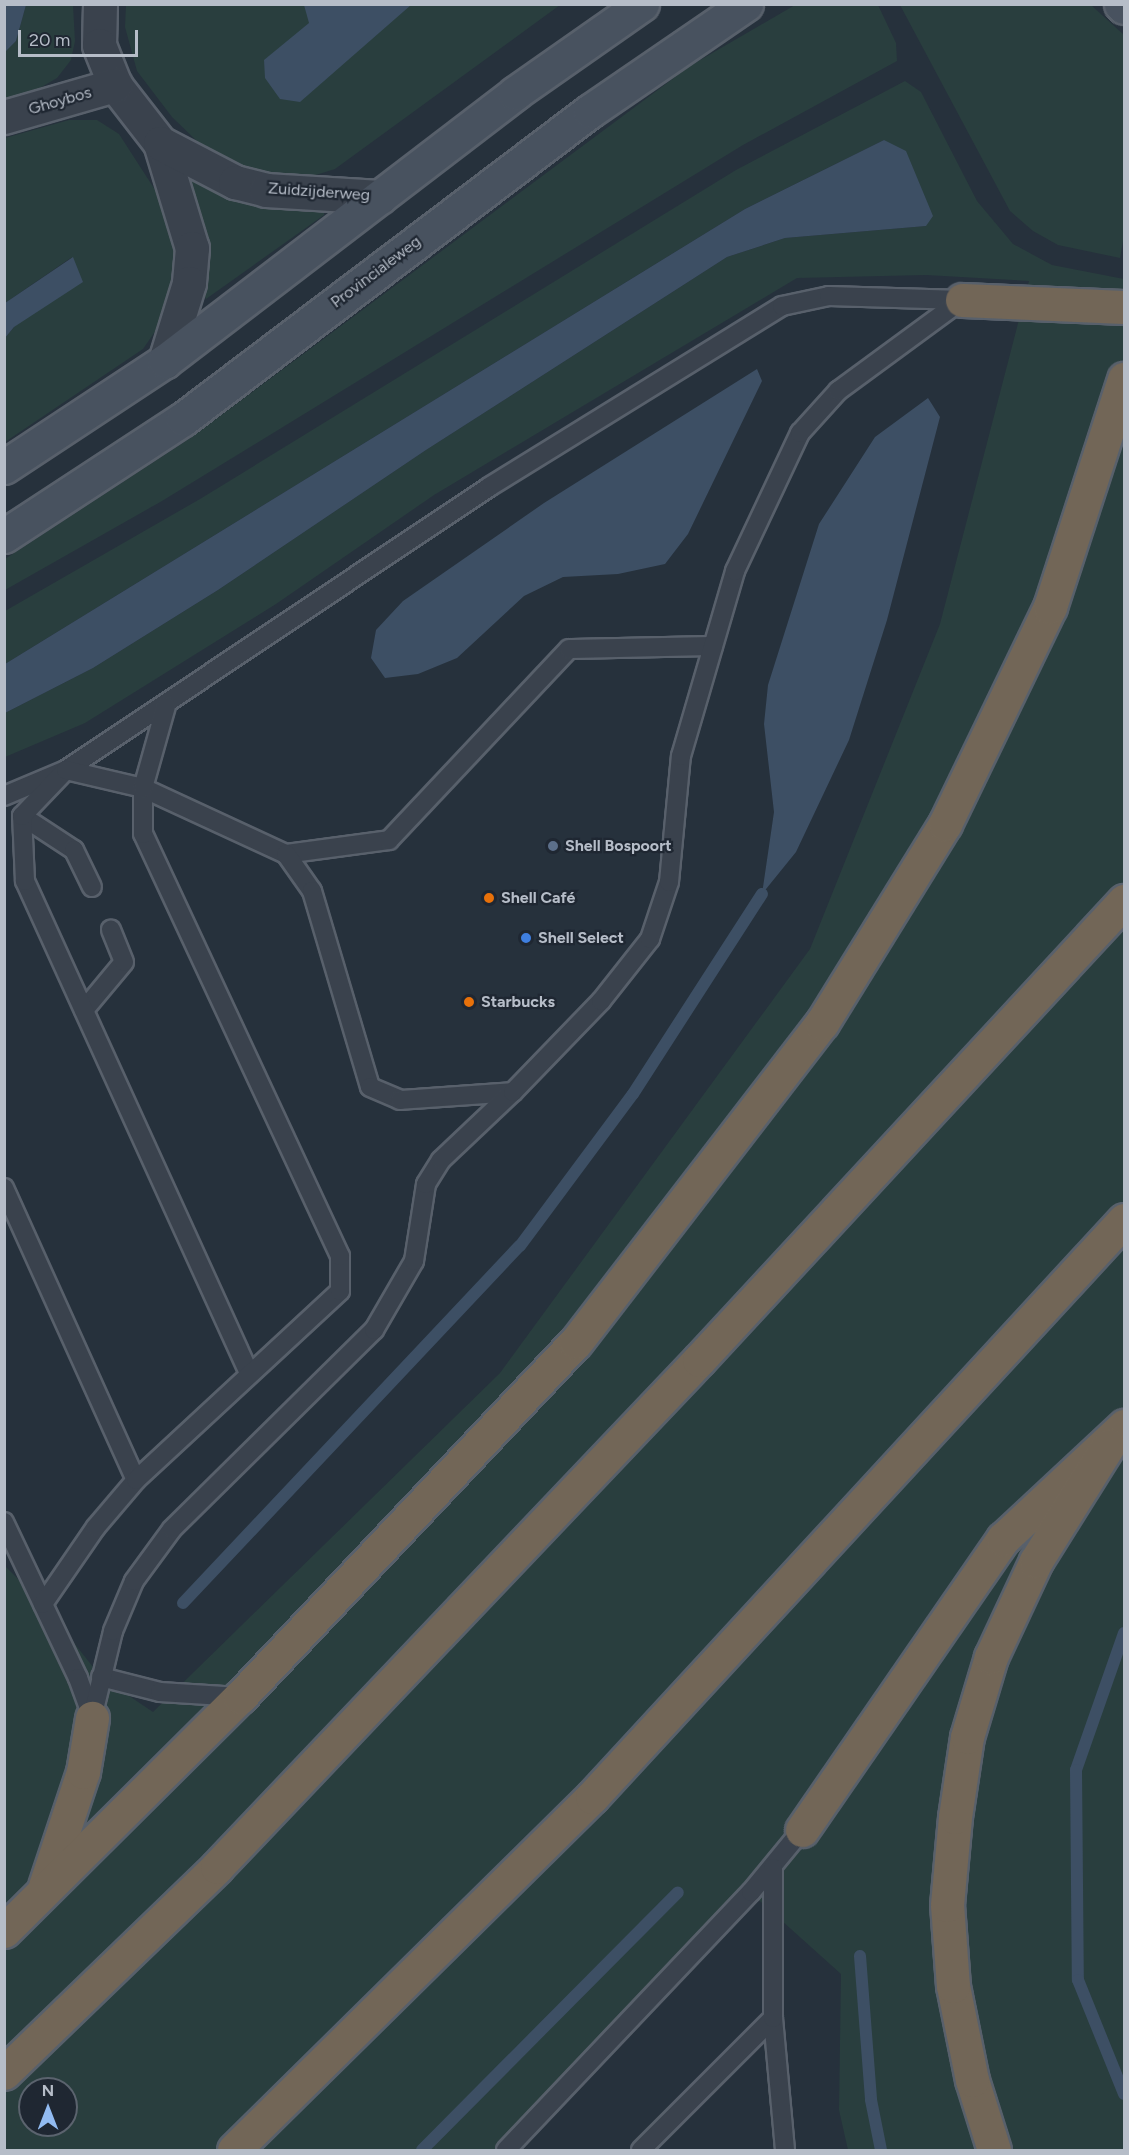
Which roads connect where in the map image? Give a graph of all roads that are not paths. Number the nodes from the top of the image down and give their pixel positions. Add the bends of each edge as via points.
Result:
1 (100, 4) edge
2 (642, 4) edge
3 (746, 4) edge
4 (115, 85) junction
5 (4, 117) edge
6 (160, 143) junction
7 (380, 197) junction
8 (962, 300) junction
9 (1125, 307) edge
10 (165, 361) junction
11 (1125, 379) edge
12 (4, 468) edge
13 (4, 536) edge
14 (713, 646) junction
15 (166, 706) junction
16 (66, 770) junction
17 (143, 788) junction
18 (4, 796) edge
19 (22, 816) junction
20 (286, 854) junction
21 (92, 887) dead end
22 (1125, 900) edge
23 (111, 930) dead end
24 (84, 1010) junction
25 (513, 1092) junction
26 (4, 1188) edge
27 (1125, 1220) edge
28 (249, 1373) junction
29 (1116, 1436) edge
30 (136, 1480) junction
31 (4, 1522) edge
32 (42, 1604) junction
33 (101, 1677) junction
34 (240, 1697) junction
35 (93, 1718) junction
36 (802, 1830) joint
37 (773, 1869) junction
38 (42, 1894) junction
39 (4, 1931) edge
40 (773, 2018) junction
41 (4, 2073) edge
42 (640, 2149) edge
43 (234, 2151) edge
44 (506, 2151) edge
45 (785, 2151) edge
46 (994, 2151) edge

1 - 4 street, Zuidzijderweg via 99,45
2 - 7 main road via 514,93
3 - 13 main road, Provincialeweg via 590,111 183,419
4 - 5 street, Ghoybos
4 - 6 street, Zuidzijderweg
6 - 7 street, Zuidzijderweg via 235,182 266,190
6 - 10 street, Zuidzijderweg via 192,248 189,283
7 - 10 main road
8 - 9 highway
8 - 14 lane via 838,391 800,433 735,571
8 - 15 lane via 829,296 782,306 489,487
10 - 12 main road
11 - 34 highway via 1050,607 945,824 822,1023 576,1342
14 - 20 lane via 569,649 389,840
14 - 25 lane via 681,756 669,882 650,939 601,1001
15 - 16 lane
15 - 17 lane
16 - 17 lane
16 - 18 lane
16 - 19 lane
17 - 20 lane
17 - 28 lane via 143,834 340,1256 340,1291
19 - 21 lane via 74,850
19 - 24 lane via 25,881
20 - 25 lane via 312,891 370,1087 400,1100
22 - 41 highway via 699,1360 249,1833
23 - 24 lane via 124,962
24 - 28 lane
25 - 33 lane via 441,1160 426,1184 414,1262 374,1330 172,1529 134,1581
26 - 30 lane
27 - 43 highway via 592,1797
28 - 30 lane
29 - 36 highway via 1003,1539
29 - 46 highway via 1036,1561 991,1657 967,1737 947,1905 953,1986 972,2080
30 - 32 lane via 96,1527
31 - 32 lane
32 - 35 lane
33 - 34 lane via 160,1692
33 - 35 lane
34 - 38 highway
35 - 38 highway via 83,1772
36 - 37 lane
37 - 40 lane
37 - 44 lane
38 - 39 highway
40 - 42 lane
40 - 45 lane

